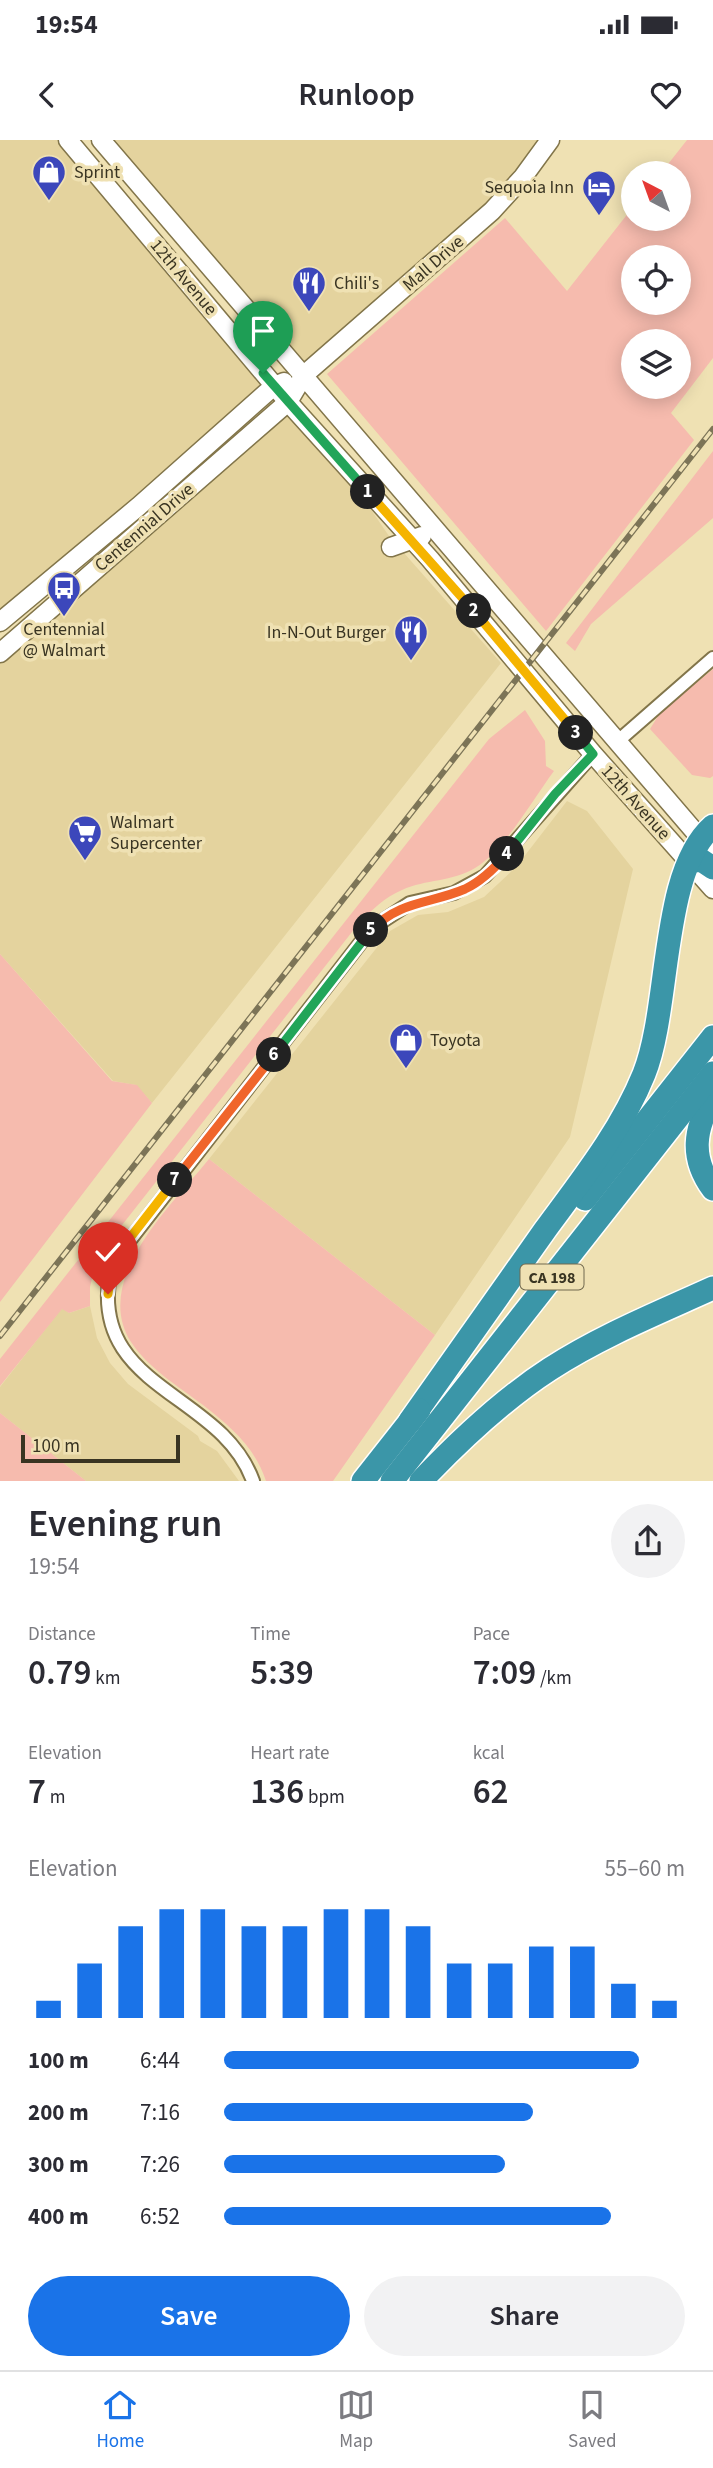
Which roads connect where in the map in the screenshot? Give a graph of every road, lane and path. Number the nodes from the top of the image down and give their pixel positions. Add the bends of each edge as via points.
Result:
1 (68, 140) edge
2 (101, 140) edge
3 (550, 140) edge
4 (304, 375) junction
5 (274, 386) junction
6 (288, 402) junction
7 (412, 539) junction
8 (391, 547) dead end
9 (510, 617) junction
10 (0, 622) edge
11 (0, 653) edge
12 (713, 657) edge
13 (543, 694) junction
14 (618, 741) junction
15 (593, 754) junction
16 (709, 839) edge
17 (689, 862) junction
18 (713, 868) edge
19 (713, 889) edge
20 (713, 1037) edge
21 (713, 1073) edge
22 (713, 1097) edge
23 (713, 1189) edge
24 (713, 1288) edge
25 (410, 1421) junction
26 (253, 1481) edge
27 (363, 1481) edge
28 (392, 1481) edge
29 (421, 1481) edge

1 - 5 main road, 12th Avenue
2 - 4 main road, 12th Avenue
3 - 4 main road, Mall Drive via 492,211
4 - 5 main road, Mall Drive
4 - 6 main road, Mall Drive
4 - 9 main road, 12th Avenue
5 - 6 main road, 12th Avenue
5 - 10 main road, Centennial Drive
6 - 7 main road, 12th Avenue
6 - 11 main road, Centennial Drive
7 - 8 main road
7 - 9 main road via 425,536 432,541 487,605
7 - 13 main road, 12th Avenue
9 - 14 main road, 12th Avenue
12 - 14 street
13 - 14 main road via 556,692 567,698 599,736
13 - 15 main road, 12th Avenue
14 - 16 main road, 12th Avenue
15 - 17 main road, 12th Avenue
15 - 26 street via 485,876 454,893 410,904 372,928 112,1263 108,1294 114,1335 124,1352 145,1377 229,1441
16 - 17 highway
17 - 18 highway via 701,860
17 - 19 main road, 12th Avenue
17 - 25 highway via 680,884 654,1044 630,1104
20 - 25 highway, CA 198
21 - 28 highway, CA 198
22 - 23 highway via 696,1143 699,1165
24 - 29 highway via 614,1332 550,1369 494,1411
25 - 27 highway, CA 198

